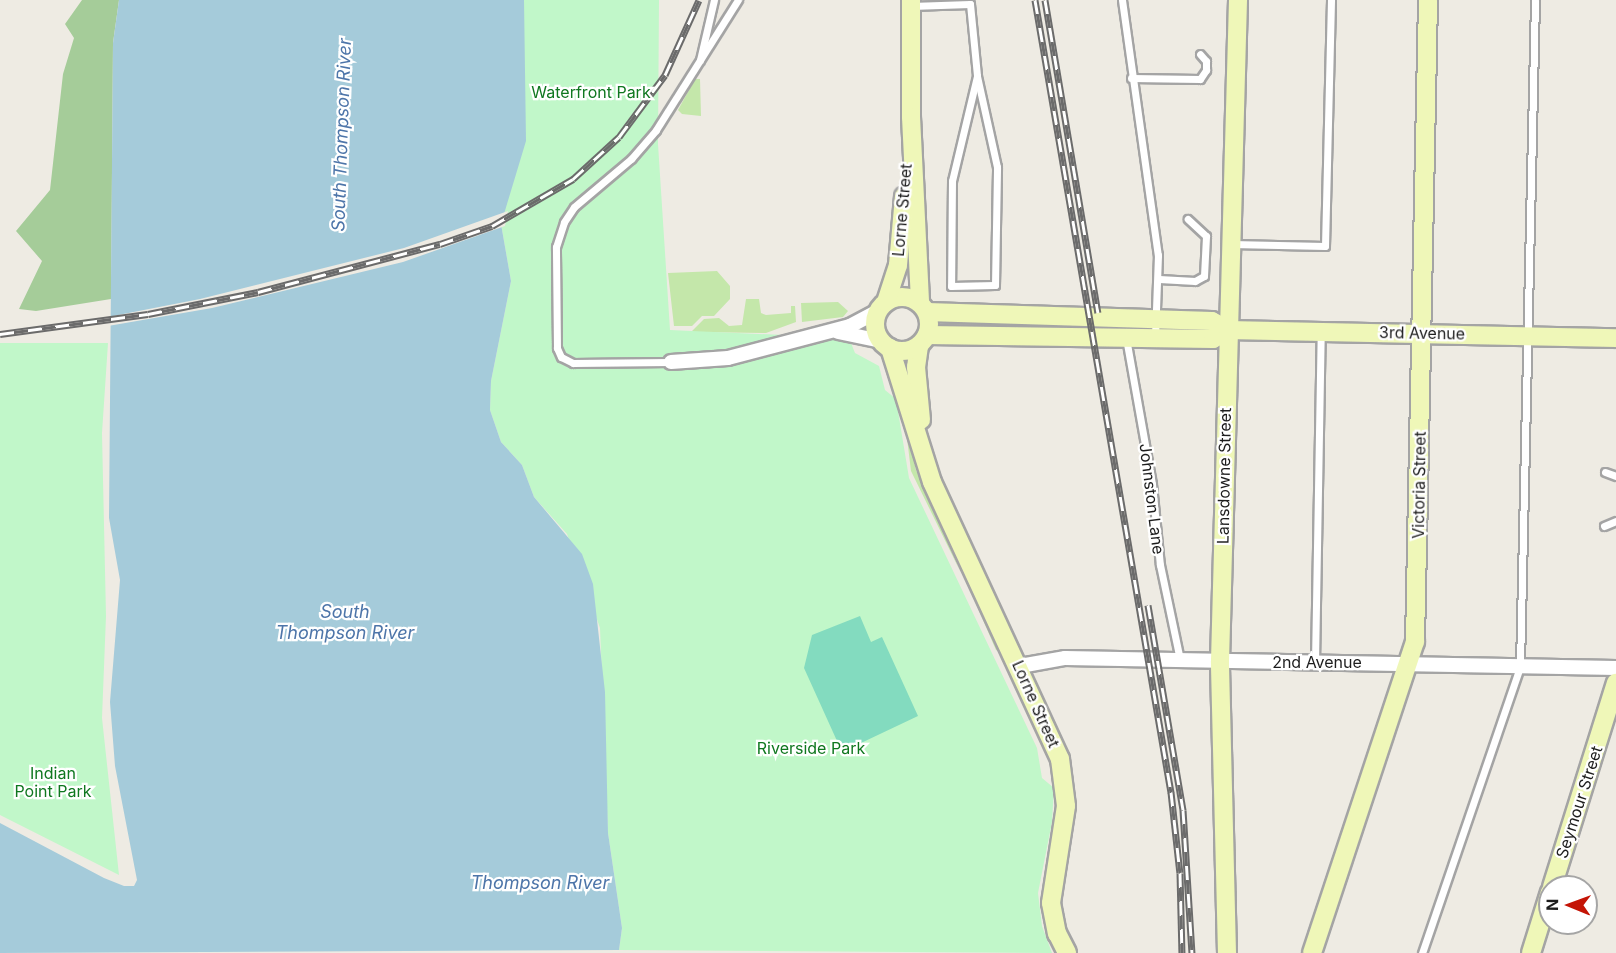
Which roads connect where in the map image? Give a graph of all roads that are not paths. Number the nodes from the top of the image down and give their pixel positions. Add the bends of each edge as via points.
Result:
1 (714, 0) edge
2 (738, 0) edge
3 (1122, 0) edge
4 (1238, 0) edge
5 (1331, 0) edge
6 (1428, 0) edge
7 (1535, 0) edge
8 (971, 2) edge
9 (911, 3) edge
10 (1200, 54) dead end
11 (699, 63) junction
12 (978, 76) junction
13 (1131, 78) junction
14 (911, 117) junction
15 (1188, 219) dead end
16 (1231, 244) junction
17 (1159, 279) junction
18 (882, 306) junction
19 (923, 308) junction
20 (1155, 329) junction
21 (1228, 330) junction
22 (1321, 331) junction
23 (833, 332) junction
24 (1423, 333) junction
25 (1527, 335) junction
26 (1126, 337) junction
27 (1616, 338) edge
28 (923, 340) junction
29 (885, 344) junction
30 (671, 362) joint
31 (927, 469) junction
32 (1605, 472) dead end
33 (1616, 476) edge
34 (1616, 521) edge
35 (1604, 526) dead end
36 (1180, 660) junction
37 (1220, 661) junction
38 (1315, 662) junction
39 (1409, 663) junction
40 (1020, 666) junction
41 (1520, 666) junction
42 (1616, 668) edge
43 (1616, 683) edge
44 (1555, 875) edge
45 (1538, 931) edge
46 (1067, 953) edge
47 (1227, 953) edge
48 (1312, 953) edge
49 (1422, 953) edge
50 (1531, 953) edge

1 - 11 lane
2 - 11 lane
3 - 13 lane
4 - 16 street, Lansdowne Street
5 - 16 lane via 1325,246
6 - 24 street, Victoria Street
7 - 25 lane
8 - 9 lane
8 - 12 lane
9 - 14 street, Lorne Street
10 - 13 lane via 1206,61 1200,79
11 - 30 lane via 644,145 568,214 555,248 557,348 561,357 573,363
12 - 12 lane via 952,181 951,286 995,285 997,166
13 - 17 lane via 1154,214
14 - 18 street, Lorne Street via 898,265
14 - 19 street, Lorne Street
15 - 17 lane via 1206,236 1204,276 1195,281
16 - 21 street, Lansdowne Street
17 - 20 lane
18 - 19 street via 900,297
18 - 23 street
18 - 29 street via 875,326
19 - 20 street, 3rd Avenue
19 - 28 street
20 - 21 street, 3rd Avenue via 1212,321
20 - 26 street, 3rd Avenue
21 - 22 street, 3rd Avenue
21 - 37 street, Lansdowne Street
22 - 24 street, 3rd Avenue
22 - 38 lane
23 - 29 street
23 - 30 street via 729,358
24 - 25 street, 3rd Avenue
24 - 39 street, Victoria Street via 1415,642
25 - 27 street, 3rd Avenue
25 - 41 lane
26 - 28 street, 3rd Avenue
26 - 36 lane, Johnston Lane via 1152,484 1160,565
28 - 29 street via 905,351
28 - 31 street, Lorne Street via 916,378
29 - 31 street, Lorne Street
31 - 40 street, Lorne Street
32 - 33 lane
34 - 35 lane
36 - 37 street, 2nd Avenue
36 - 40 street, 2nd Avenue via 1050,658
37 - 38 street, 2nd Avenue
37 - 47 street, Lansdowne Street
38 - 39 street, 2nd Avenue
39 - 41 street, 2nd Avenue
39 - 48 street, Victoria Street
40 - 46 street, Lorne Street via 1055,746 1065,783 1065,824 1051,891 1053,920
41 - 42 street, 2nd Avenue
41 - 49 lane
43 - 44 street, Seymour Street
45 - 50 street

